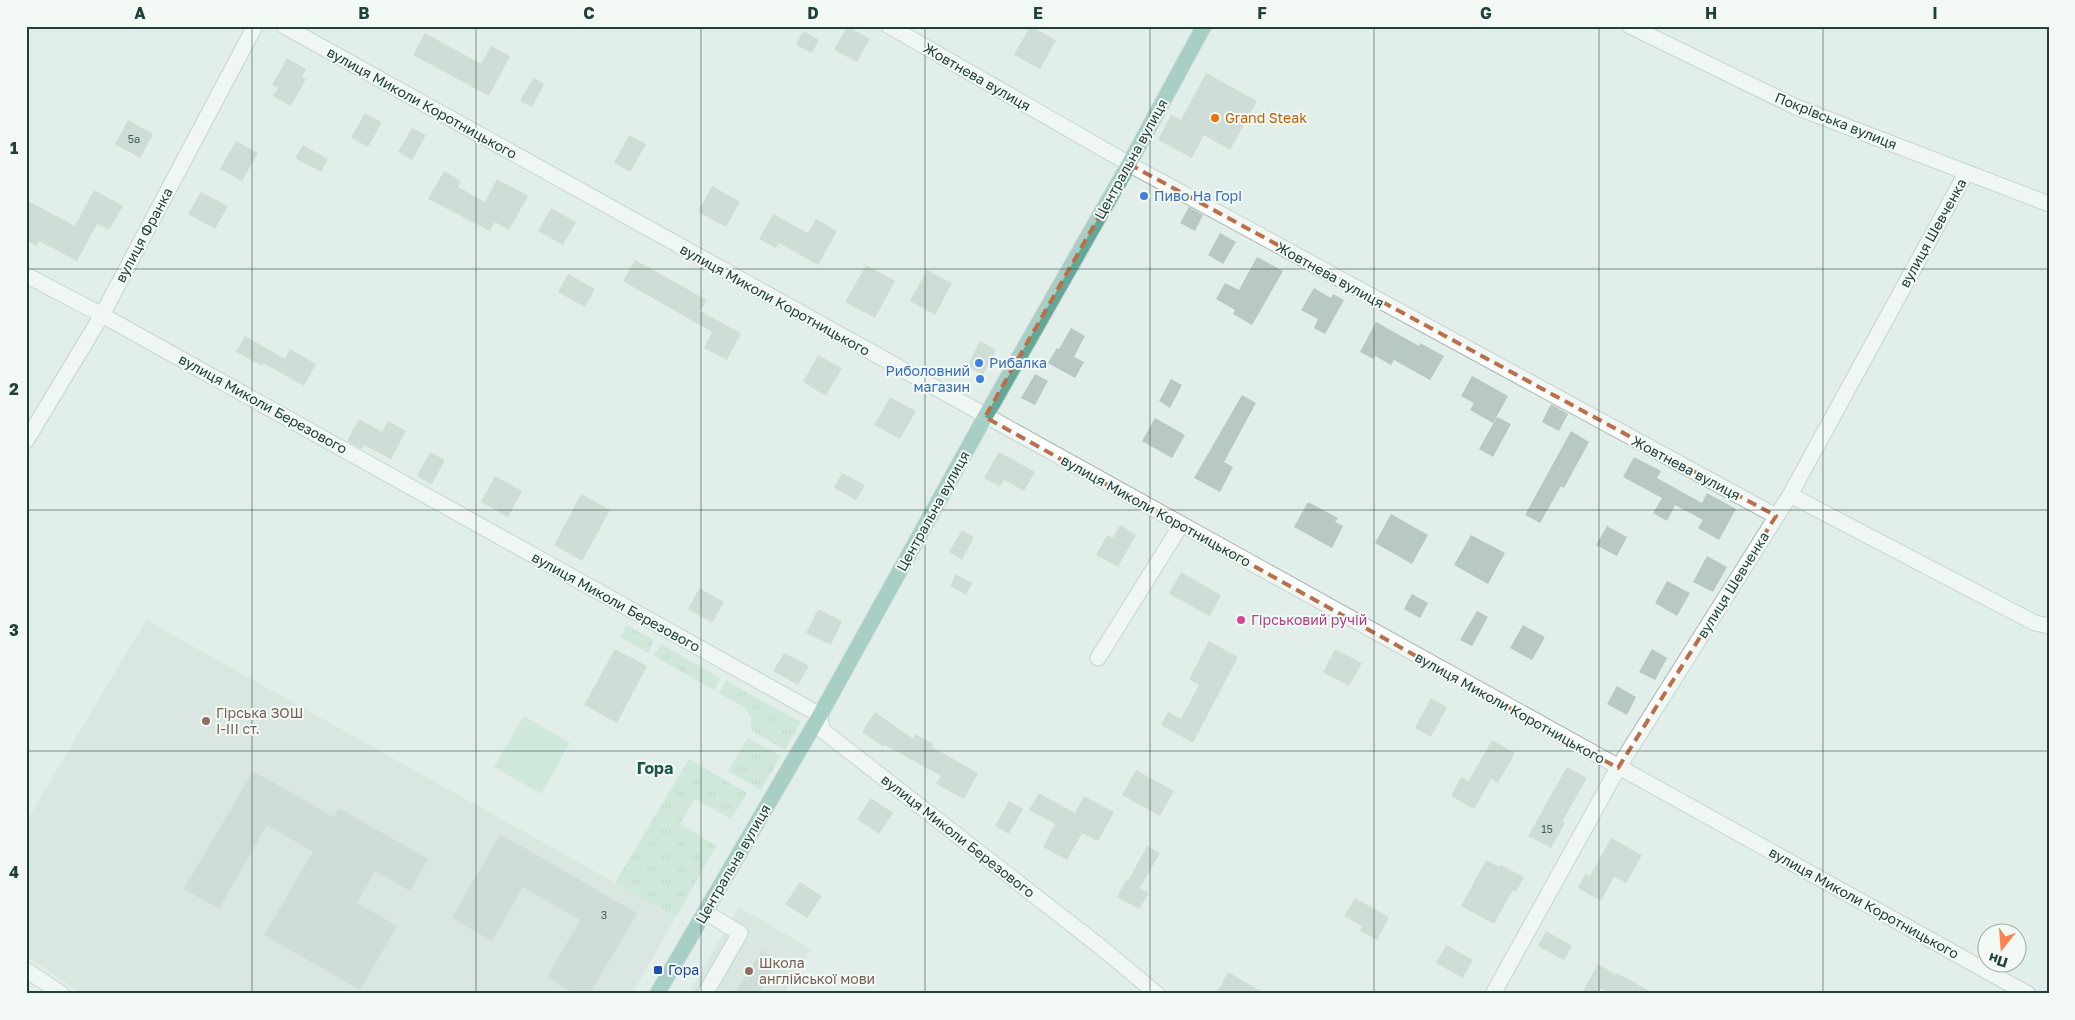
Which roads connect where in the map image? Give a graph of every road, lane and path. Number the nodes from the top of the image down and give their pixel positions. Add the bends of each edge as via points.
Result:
1 (255, 26) edge
2 (284, 26) edge
3 (889, 26) edge
4 (1204, 26) edge
5 (1630, 26) edge
6 (1129, 164) junction
7 (1966, 173) junction
8 (2049, 204) edge
9 (26, 276) edge
10 (102, 314) junction
11 (985, 417) junction
12 (26, 441) edge
13 (1790, 495) junction
14 (1776, 516) junction
15 (1181, 525) junction
16 (2049, 626) edge
17 (1098, 658) dead end
18 (820, 716) junction
19 (1618, 768) junction
20 (705, 912) junction
21 (26, 970) edge
22 (62, 994) edge
23 (657, 994) edge
24 (705, 994) edge
25 (1157, 994) edge
26 (1494, 994) edge
27 (2028, 994) edge

1 - 10 street, вулиця Франка
2 - 11 street, вулиця Миколи Коротницького
3 - 6 street, Жовтнева вулиця
4 - 6 main road, Центральна вулиця
5 - 7 street, Покрівська вулиця via 1796,107
6 - 11 main road, Центральна вулиця
6 - 14 street, Жовтнева вулиця
7 - 8 street, Покрівська вулиця
7 - 13 street, вулиця Шевченка
9 - 10 street, вулиця Миколи Березового
10 - 12 street, вулиця Франка
10 - 18 street, вулиця Миколи Березового
11 - 15 street, вулиця Миколи Коротницького
11 - 18 main road, Центральна вулиця
13 - 14 street, вулиця Шевченка
13 - 16 street via 2035,623
14 - 19 street, вулиця Шевченка
15 - 17 street
15 - 19 street, вулиця Миколи Коротницького
18 - 20 main road, Центральна вулиця
18 - 25 street, вулиця Миколи Березового via 822,730
19 - 26 street, вулиця Шевченка
19 - 27 street, вулиця Миколи Коротницького
20 - 23 main road, Центральна вулиця
20 - 24 street via 740,933
21 - 22 street

